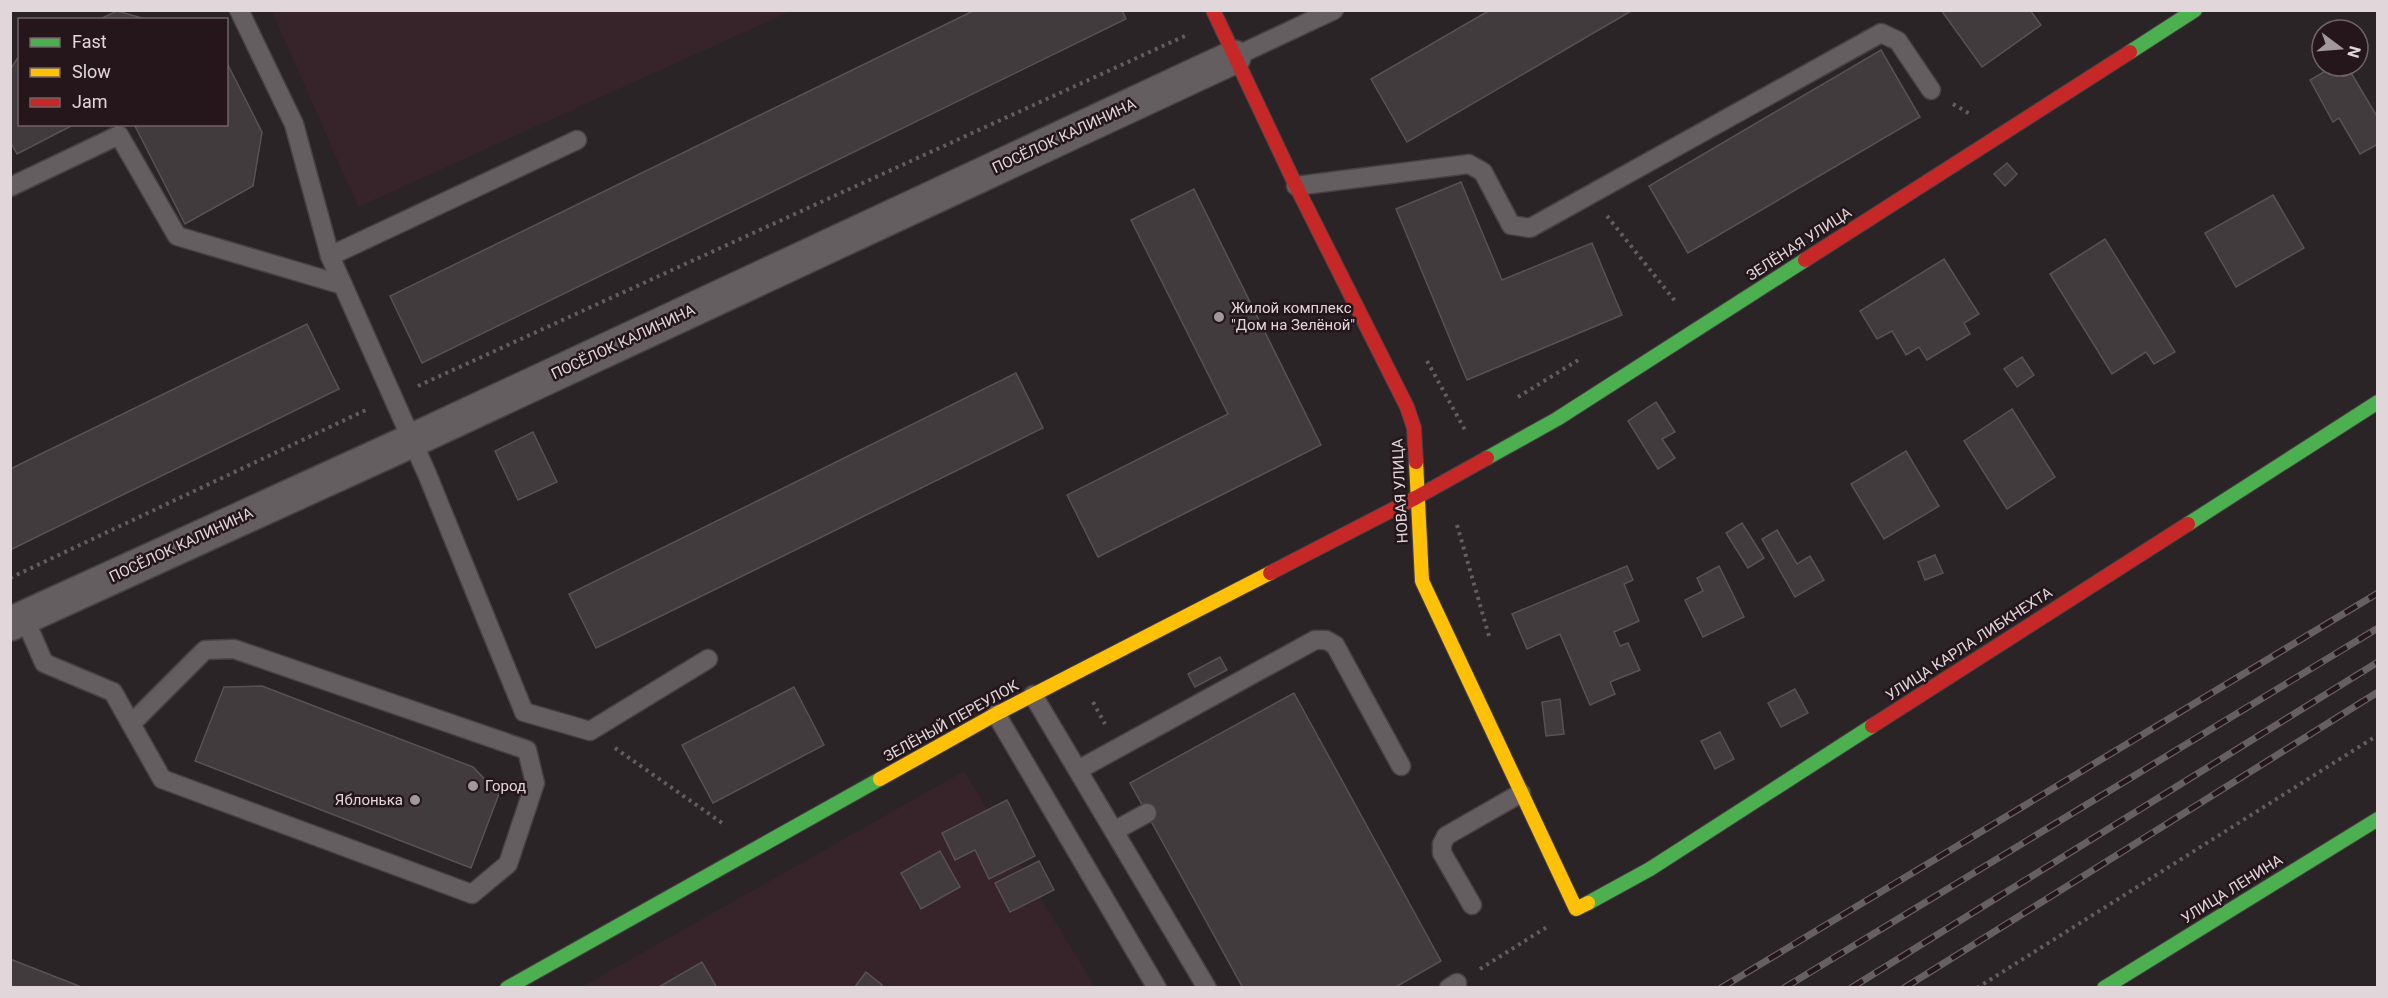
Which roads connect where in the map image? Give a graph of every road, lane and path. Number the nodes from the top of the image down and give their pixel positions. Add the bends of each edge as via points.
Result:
1 (239, 10) edge
2 (1334, 10) edge
3 (2195, 10) edge
4 (1215, 16) edge
5 (1234, 57) junction
6 (1931, 90) dead end
7 (577, 140) dead end
8 (1296, 186) junction
9 (10, 187) edge
10 (1590, 194) junction
11 (330, 256) junction
12 (343, 285) junction
13 (1685, 295) dead end
14 (1675, 301) junction
15 (1665, 307) dead end
16 (1697, 329) junction
17 (1585, 356) dead end
18 (1425, 358) dead end
19 (392, 397) junction
20 (1515, 399) dead end
21 (2378, 402) edge
22 (1474, 424) dead end
23 (411, 441) junction
24 (1417, 497) junction
25 (1455, 518) dead end
26 (10, 578) edge
27 (17, 620) edge
28 (1490, 640) dead end
29 (708, 659) dead end
30 (1077, 672) junction
31 (1033, 695) junction
32 (996, 714) junction
33 (131, 724) junction
34 (590, 731) junction
35 (2378, 735) edge
36 (1119, 748) junction
37 (1401, 766) dead end
38 (1078, 770) junction
39 (1521, 794) junction
40 (1147, 813) dead end
41 (2378, 819) edge
42 (1114, 831) junction
43 (757, 848) junction
44 (1472, 905) dead end
45 (1576, 909) junction
46 (1453, 985) edge
47 (507, 987) edge
48 (1156, 987) edge
49 (1207, 987) edge
50 (1977, 987) edge
51 (2104, 987) edge

1 - 11 lane via 294,123
2 - 5 lane
3 - 16 street, ЗЕЛЁНАЯ УЛИЦА
4 - 5 street, НОВАЯ УЛИЦА
4 - 19 path
5 - 8 street, НОВАЯ УЛИЦА
5 - 23 street, ПОСЁЛОК КАЛИНИНА
6 - 10 lane via 1899,40 1881,33
7 - 11 lane
8 - 10 lane via 1469,164 1483,172 1511,225 1530,228
8 - 24 street, НОВАЯ УЛИЦА via 1407,407 1414,428
9 - 12 lane via 119,135 177,236
10 - 14 path
11 - 12 lane
12 - 19 lane
13 - 14 path
14 - 15 path
14 - 16 path
16 - 24 street, ЗЕЛЁНАЯ УЛИЦА via 1557,419
17 - 20 path
18 - 22 path via 1465,430
19 - 23 lane
19 - 26 path
21 - 45 street, УЛИЦА КАРЛА ЛИБКНЕХТА via 1650,868
23 - 27 street, ПОСЁЛОК КАЛИНИНА
23 - 34 lane via 524,712
24 - 30 street, ЗЕЛЁНЫЙ ПЕРЕУЛОК
24 - 39 street, НОВАЯ УЛИЦА via 1422,581
25 - 28 path
27 - 33 lane via 44,663 113,692
29 - 34 lane
30 - 31 street, ЗЕЛЁНЫЙ ПЕРЕУЛОК
30 - 36 path
31 - 32 street, ЗЕЛЁНЫЙ ПЕРЕУЛОК
31 - 38 lane
32 - 43 street, ЗЕЛЁНЫЙ ПЕРЕУЛОК
32 - 48 lane
33 - 33 lane via 162,779 472,894 508,864 535,783 527,750 234,649 205,650
34 - 43 path
35 - 50 path
36 - 37 lane via 1315,640 1326,640 1335,645
36 - 38 lane
38 - 42 lane
39 - 44 lane via 1446,836 1442,844 1442,853
39 - 45 street, НОВАЯ УЛИЦА
40 - 42 lane
41 - 51 street, УЛИЦА ЛЕНИНА
42 - 49 lane
43 - 47 street, ЗЕЛЁНЫЙ ПЕРЕУЛОК
45 - 46 path

